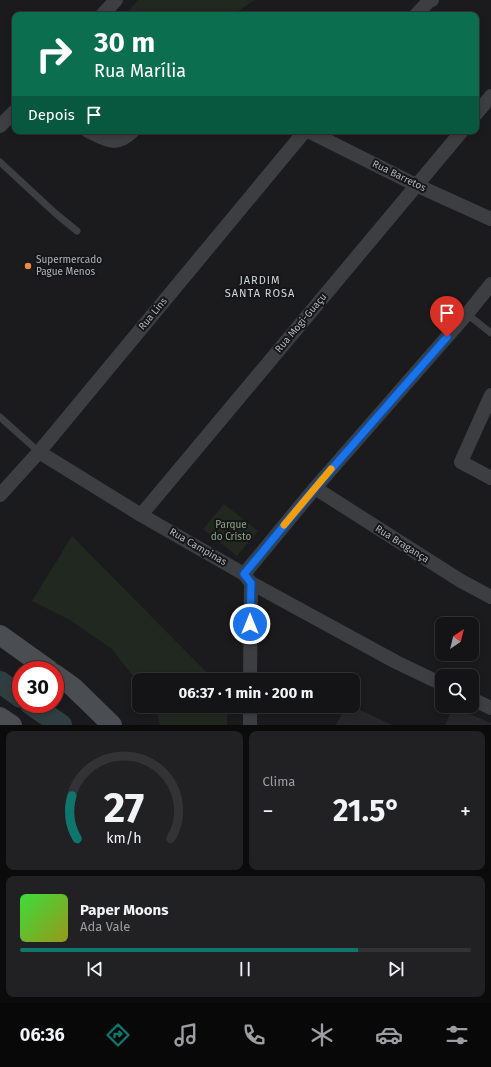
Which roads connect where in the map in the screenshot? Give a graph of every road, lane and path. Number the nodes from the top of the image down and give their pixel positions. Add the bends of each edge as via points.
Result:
1 (116, 0) edge
2 (432, 0) edge
3 (105, 12) edge
4 (419, 12) edge
5 (491, 96) edge
6 (479, 110) edge
7 (12, 114) edge
8 (0, 126) edge
9 (95, 134) edge
10 (130, 134) edge
11 (304, 134) edge
12 (312, 134) edge
13 (459, 134) edge
14 (0, 162) edge
15 (416, 185) junction
16 (491, 218) edge
17 (77, 231) dead end
18 (491, 284) edge
19 (467, 314) junction
20 (491, 333) edge
21 (491, 395) edge
22 (0, 417) edge
23 (39, 452) junction
24 (491, 478) edge
25 (315, 488) junction
26 (0, 495) edge
27 (141, 515) junction
28 (247, 578) junction
29 (491, 597) edge
30 (0, 635) edge
31 (36, 661) edge
32 (250, 673) edge
33 (64, 680) edge
34 (435, 681) edge
35 (479, 702) edge
36 (491, 708) edge
37 (250, 713) edge
38 (0, 717) edge
39 (251, 724) edge
40 (12, 725) edge
41 (112, 725) edge

1 - 3 street
2 - 4 street
5 - 6 street
7 - 8 street
9 - 10 street via 111,141 124,139
11 - 23 street, Rua Lins
12 - 15 street, Rua Barretos
13 - 15 street, Rua Mogi-Guaçu
14 - 17 lane
15 - 16 street, Rua Barretos
15 - 27 street, Rua Mogi-Guaçu
18 - 19 street
19 - 20 lane
19 - 25 street
21 - 24 street via 461,462
22 - 23 lane
23 - 26 street, Rua Lins
23 - 27 street, Rua Campinas
25 - 28 street
25 - 29 street, Rua Bragança via 461,581
27 - 28 street, Rua Campinas
28 - 32 street
28 - 34 street, Rua Campinas via 396,662
30 - 31 main road
33 - 41 main road
35 - 36 street
37 - 39 street
38 - 40 main road

